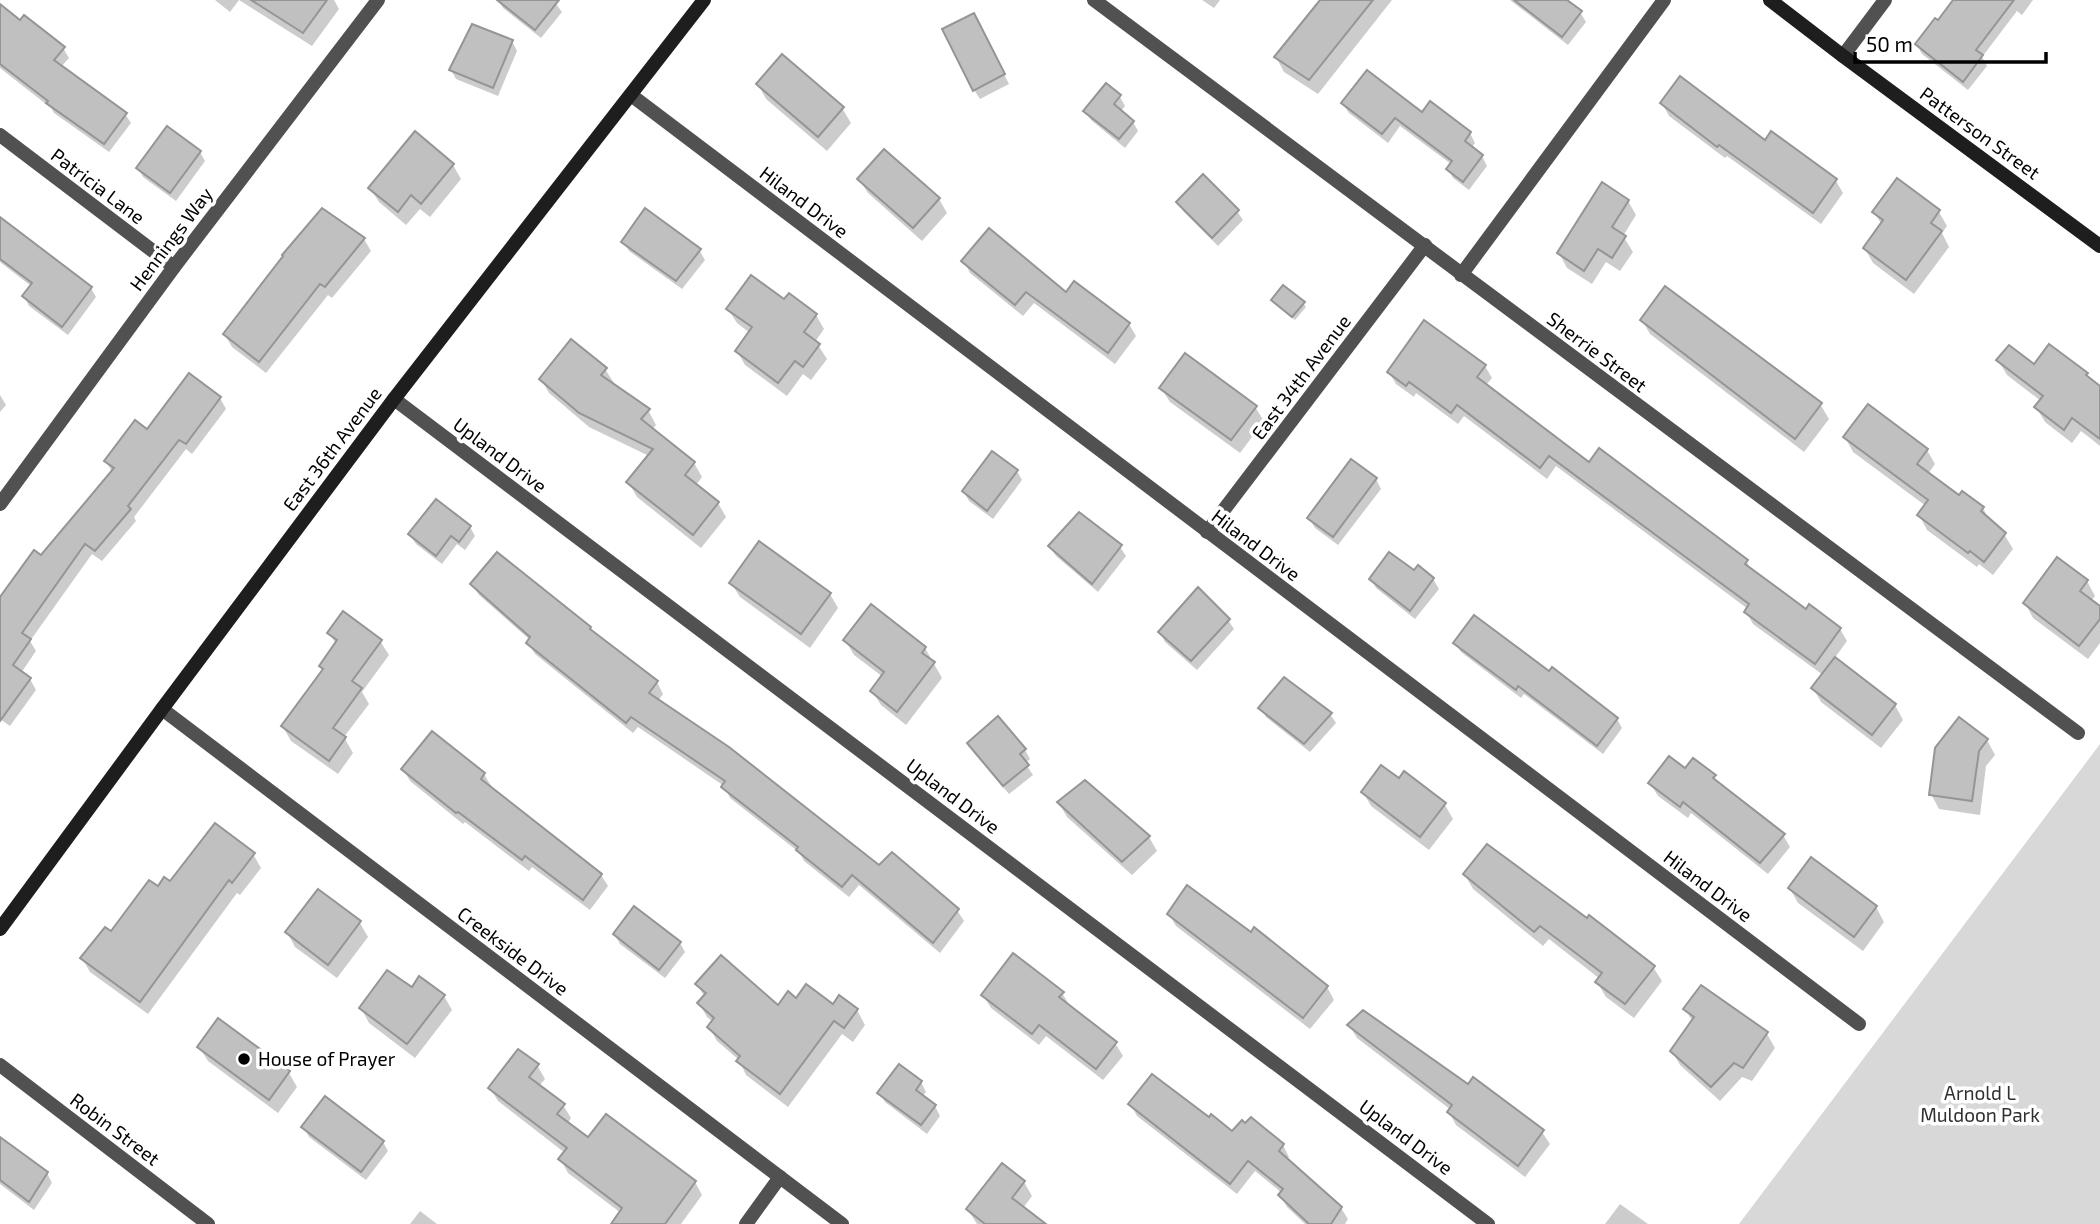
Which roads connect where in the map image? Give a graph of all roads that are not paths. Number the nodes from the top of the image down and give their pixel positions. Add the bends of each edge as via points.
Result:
1 (378, 0) edge
2 (705, 0) edge
3 (1094, 0) edge
4 (1664, 0) edge
5 (1770, 0) edge
6 (1885, 0) edge
7 (1843, 56) junction
8 (631, 95) junction
9 (0, 135) edge
10 (1425, 245) junction
11 (2100, 246) edge
12 (174, 267) junction
13 (1461, 275) junction
14 (394, 399) junction
15 (0, 504) edge
16 (1207, 533) junction
17 (162, 709) junction
18 (2078, 733) dead end
19 (0, 929) edge
20 (1858, 1024) dead end
21 (0, 1065) edge
22 (780, 1177) junction
23 (208, 1224) edge
24 (746, 1224) edge
25 (842, 1224) edge
26 (1488, 1224) edge

1 - 12 street, Hennings Way
2 - 8 street, East 36th Avenue
3 - 10 street, Sherrie Street
4 - 13 street
5 - 7 street, Patterson Street
6 - 7 street
7 - 11 street, Patterson Street
8 - 14 street, East 36th Avenue
8 - 16 street, Hiland Drive
9 - 12 street, Patricia Lane
10 - 13 street, Sherrie Street
10 - 16 street, East 34th Avenue
12 - 15 street, Hennings Way
13 - 18 street, Sherrie Street
14 - 17 street, East 36th Avenue
14 - 26 street, Upland Drive
16 - 20 street, Hiland Drive
17 - 19 street, East 36th Avenue
17 - 22 street, Creekside Drive
21 - 23 street, Robin Street
22 - 24 street
22 - 25 street, Creekside Drive

